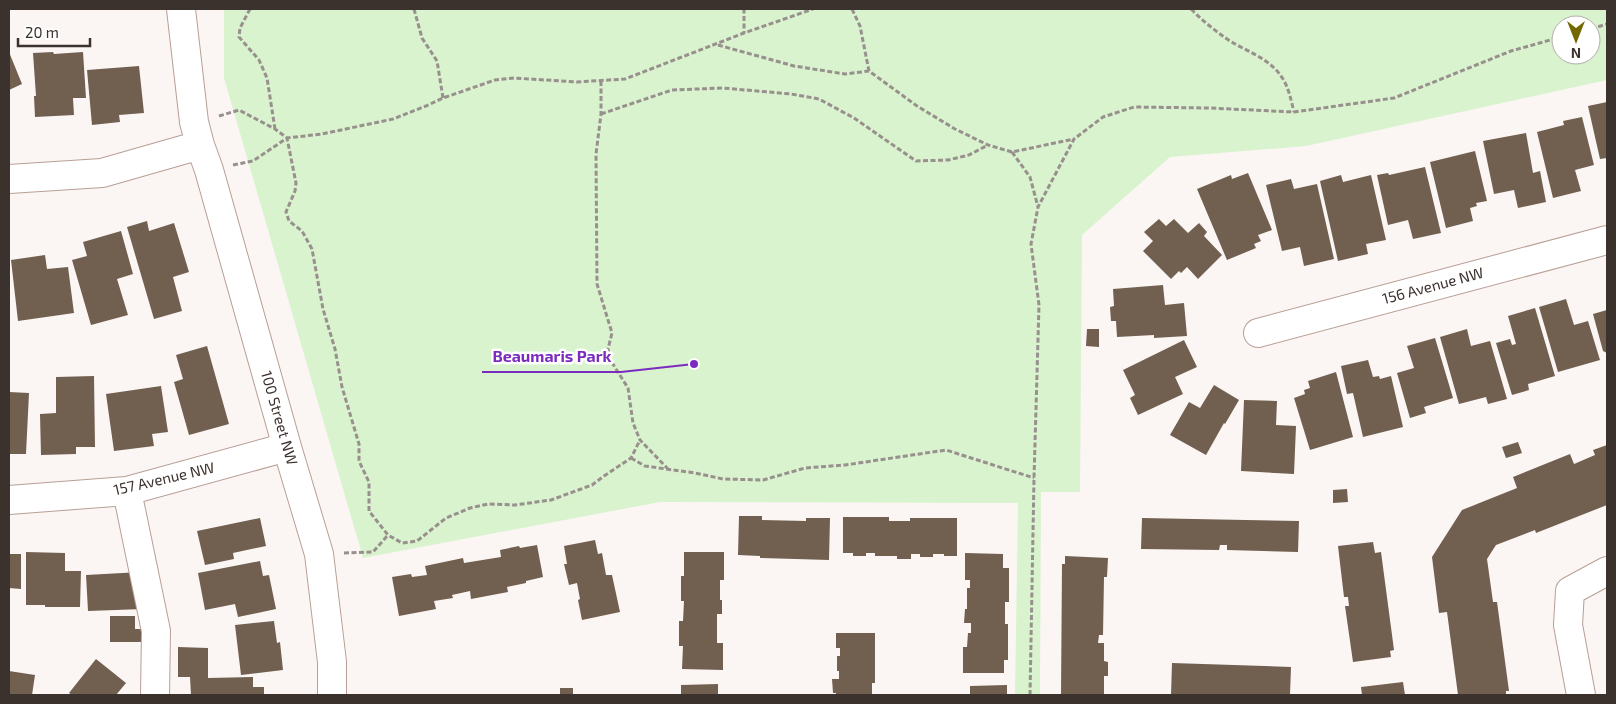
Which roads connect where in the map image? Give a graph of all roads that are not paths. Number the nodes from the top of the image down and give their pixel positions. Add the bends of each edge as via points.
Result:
1 (181, 9) edge
2 (201, 146) junction
3 (9, 179) edge
4 (1607, 240) edge
5 (1258, 333) dead end
6 (287, 447) junction
7 (127, 491) junction
8 (9, 500) edge
9 (1607, 570) edge
10 (155, 695) edge
11 (332, 695) edge
12 (1580, 695) edge

1 - 2 street, 100 Street NW
2 - 3 street via 102,173
2 - 6 street, 100 Street NW
4 - 5 street, 156 Avenue NW
6 - 7 street, 157 Avenue NW
6 - 11 street, 100 Street NW via 319,554 332,662
7 - 8 street, 157 Avenue NW
7 - 10 street via 156,631
9 - 12 street via 1570,591 1568,625

